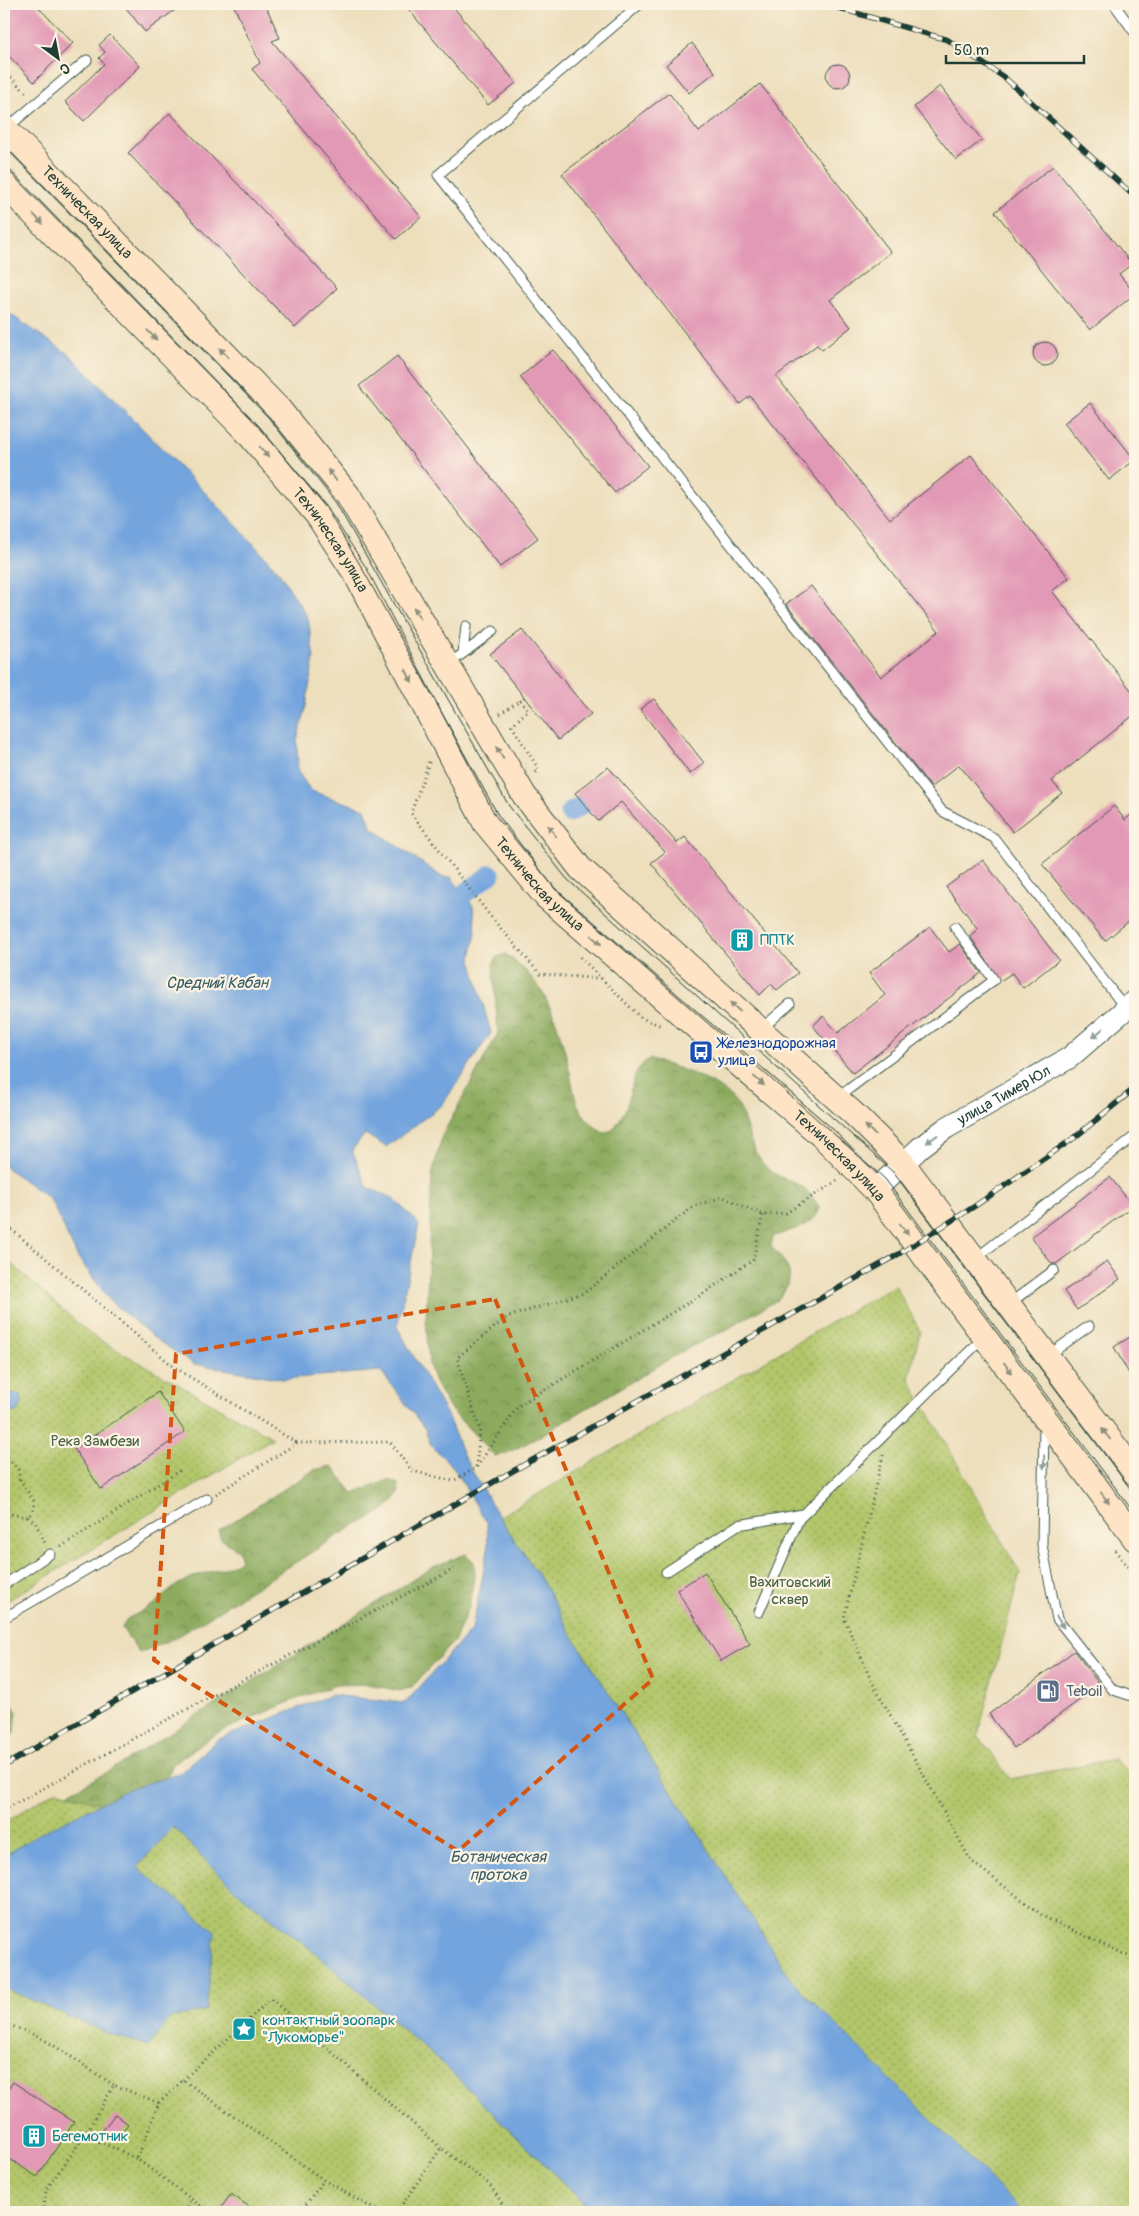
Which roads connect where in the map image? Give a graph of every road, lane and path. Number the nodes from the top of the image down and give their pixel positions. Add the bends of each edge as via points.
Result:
1 (640, 4) edge
2 (1114, 4) edge
3 (1135, 33) edge
4 (87, 60) dead end
5 (4, 70) edge
6 (36, 103) junction
7 (5, 128) edge
8 (4, 184) edge
9 (466, 626) dead end
10 (493, 631) dead end
11 (455, 659) junction
12 (524, 697) dead end
13 (520, 700) junction
14 (495, 718) dead end
15 (435, 766) dead end
16 (526, 787) junction
17 (955, 927) dead end
18 (574, 951) dead end
19 (602, 979) junction
20 (790, 1004) dead end
21 (1131, 1005) edge
22 (664, 1027) dead end
23 (760, 1030) junction
24 (836, 1098) junction
25 (1135, 1136) edge
26 (902, 1162) junction
27 (839, 1180) dead end
28 (875, 1190) junction
29 (763, 1215) junction
30 (4, 1223) edge
31 (976, 1258) junction
32 (1054, 1270) dead end
33 (1010, 1304) junction
34 (1090, 1326) dead end
35 (985, 1336) junction
36 (1048, 1357) junction
37 (1043, 1414) junction
38 (888, 1431) junction
39 (297, 1443) junction
40 (4, 1455) edge
41 (1133, 1464) edge
42 (476, 1468) junction
43 (182, 1469) dead end
44 (207, 1499) joint
45 (4, 1506) edge
46 (804, 1514) junction
47 (28, 1517) junction
48 (1135, 1539) edge
49 (1112, 1547) dead end
50 (50, 1554) junction
51 (454, 1569) dead end
52 (666, 1572) dead end
53 (1135, 1578) edge
54 (4, 1585) edge
55 (759, 1612) dead end
56 (4, 1618) edge
57 (1135, 1697) edge
58 (4, 1810) edge
59 (1135, 1959) edge
60 (4, 2024) edge
61 (183, 2080) junction
62 (114, 2085) junction
63 (159, 2103) junction
64 (85, 2135) junction
65 (441, 2148) junction
66 (137, 2158) junction
67 (324, 2180) junction
68 (190, 2199) junction
69 (47, 2212) edge
70 (187, 2212) edge
71 (209, 2212) edge
72 (300, 2212) edge
73 (379, 2212) edge
74 (397, 2212) edge
75 (508, 2212) edge

1 - 21 lane via 438,175 942,811 994,838
2 - 3 lane
4 - 6 lane
5 - 6 path
6 - 7 lane
11 -> 7 main road, Техническая улица via 348,495 279,409
8 -> 28 main road, Техническая улица via 246,431 317,515 356,575 485,823 546,897 824,1138
9 - 11 lane
10 - 11 lane
16 -> 11 main road, Техническая улица
12 - 13 path
13 - 14 path
13 - 16 path via 528,710 512,726 539,770
15 - 19 path via 431,758 410,814 540,974
23 -> 16 main road, Техническая улица via 580,868
17 - 24 lane via 994,980
18 - 19 path
19 - 22 path via 641,1018
20 - 23 lane
21 -> 26 street, улица Тимер Юл via 1069,1058 946,1128
23 - 24 main road, Техническая улица
26 -> 24 main road, Техническая улица
25 - 31 lane
26 - 28 street, улица Тимер Юл
26 - 31 main road, Техническая улица
27 - 29 path via 786,1213
28 -> 35 main road, Техническая улица
29 - 42 path via 752,1260 701,1295 518,1406
29 - 42 path via 723,1197 694,1206 584,1293 507,1317 457,1358 480,1431
30 - 39 path via 174,1367
31 - 33 main road, Техническая улица
32 - 33 lane
33 - 36 main road, Техническая улица
34 - 36 lane
35 -> 37 main road, Техническая улица
35 - 38 lane
41 -> 36 main road, Техническая улица
37 -> 48 main road, Техническая улица
37 -> 57 lane via 1042,1545 1057,1619 1112,1690
38 - 46 lane
38 - 59 path via 844,1618 871,1680 971,1861 1046,1918
39 - 42 path via 390,1442 412,1471 453,1481
39 - 44 path
40 - 47 path via 18,1469 20,1480 34,1501 33,1512
43 - 50 path
44 - 56 lane
45 - 47 path via 12,1514
46 - 52 lane via 738,1525
46 - 55 lane
47 - 50 path via 36,1524
49 - 53 path
50 - 54 lane
51 - 58 path via 163,1722
60 - 62 path via 17,2027 51,2045
61 - 63 path
61 - 65 path via 271,1998
61 - 67 path
62 - 63 path
62 - 64 path
63 - 66 path
64 - 66 path
64 - 69 path via 46,2190 44,2207
65 - 74 path
65 - 75 path via 489,2184
66 - 68 path
67 - 72 path
67 - 73 path
68 - 70 path
68 - 71 path

